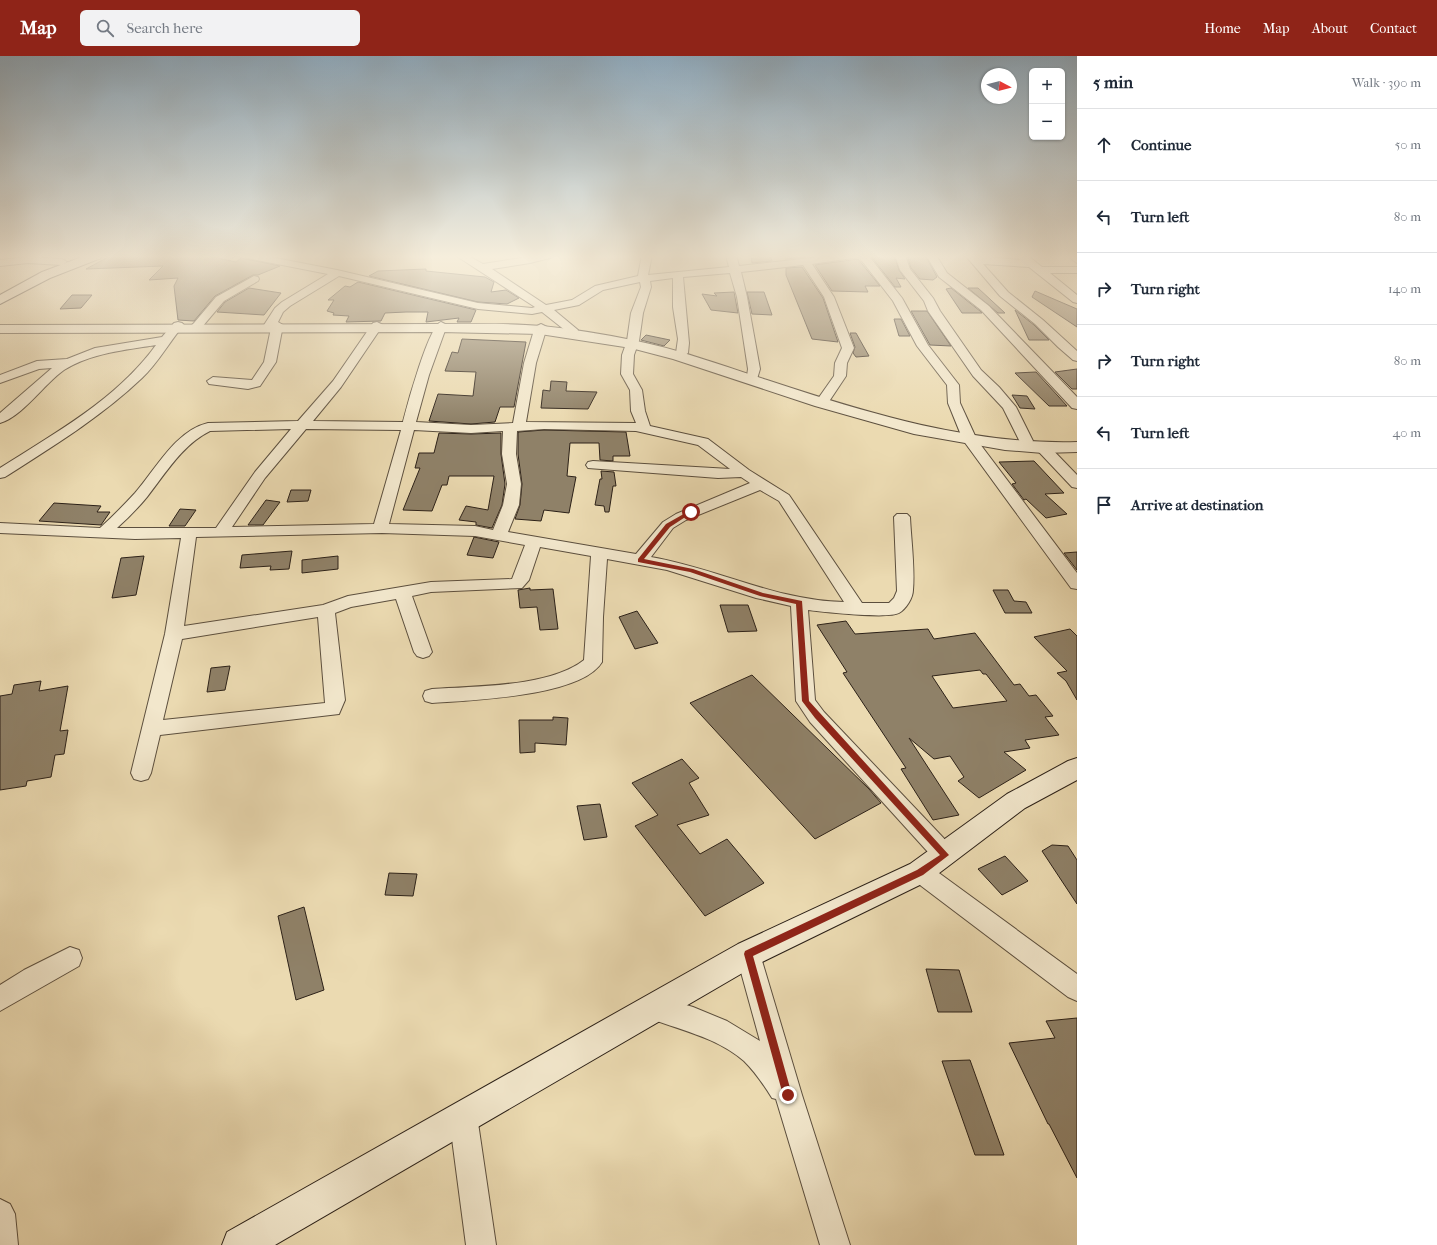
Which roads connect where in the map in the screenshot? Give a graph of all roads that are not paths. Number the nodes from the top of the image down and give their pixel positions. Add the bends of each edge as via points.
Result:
1 (210, 310) edge
2 (279, 310) edge
3 (507, 310) edge
4 (546, 310) edge
5 (637, 310) edge
6 (680, 310) edge
7 (743, 310) edge
8 (834, 310) edge
9 (904, 310) edge
10 (934, 310) edge
11 (986, 310) edge
12 (1025, 310) edge
13 (198, 325) junction
14 (506, 325) junction
15 (0, 326) edge
16 (274, 326) junction
17 (377, 326) junction
18 (441, 326) junction
19 (176, 327) junction
20 (0, 329) edge
21 (541, 329) junction
22 (572, 332) junction
23 (166, 340) junction
24 (632, 343) junction
25 (682, 353) junction
26 (1077, 357) edge
27 (68, 363) junction
28 (753, 376) junction
29 (0, 379) edge
30 (213, 381) dead end
31 (823, 401) junction
32 (1077, 405) edge
33 (0, 419) edge
34 (303, 425) junction
35 (408, 426) junction
36 (514, 426) junction
37 (644, 428) junction
38 (969, 437) junction
39 (1077, 440) edge
40 (1026, 441) junction
41 (1077, 447) edge
42 (1043, 448) junction
43 (593, 465) dead end
44 (744, 473) junction
45 (0, 474) edge
46 (761, 484) junction
47 (1077, 484) edge
48 (902, 517) dead end
49 (0, 528) edge
50 (380, 529) junction
51 (103, 533) junction
52 (220, 533) junction
53 (189, 534) junction
54 (499, 535) junction
55 (535, 541) junction
56 (599, 553) junction
57 (640, 560) junction
58 (1077, 584) edge
59 (402, 592) junction
60 (799, 603) junction
61 (857, 609) junction
62 (326, 610) junction
63 (174, 634) junction
64 (423, 652) dead end
65 (432, 696) dead end
66 (150, 729) junction
67 (1077, 768) edge
68 (141, 773) dead end
69 (945, 855) junction
70 (920, 872) junction
71 (748, 954) junction
72 (70, 958) dead end
73 (1077, 989) edge
74 (0, 999) edge
75 (653, 1007) junction
76 (788, 1095) junction
77 (463, 1116) junction
78 (0, 1214) edge
79 (4, 1245) edge
80 (240, 1245) edge
81 (481, 1245) edge
82 (835, 1245) edge

1 - 13 street
2 - 16 street
3 - 14 street
4 - 22 street
5 - 24 street
6 - 25 street via 684,335
7 - 28 street via 753,362
8 - 31 street via 848,348 841,362 840,376
9 - 38 street via 923,346 953,385 954,403
10 - 40 street via 977,373 996,390 1009,407
11 - 32 street
12 - 26 street
13 - 16 street
13 - 19 street
14 - 18 street
14 - 21 street
15 - 19 street
16 - 17 street
16 - 19 street
16 - 30 street via 276,340 270,362 256,383 248,385
17 - 18 street
17 - 34 street
18 - 21 street
18 - 35 street via 424,370
19 - 20 street
19 - 23 street
21 - 22 street
21 - 36 street
22 - 24 street
23 - 27 street via 95,352
23 - 45 street via 139,374 85,420
24 - 25 street
24 - 31 street
24 - 37 street via 628,355 627,374 636,390 638,411
25 - 28 street
27 - 29 street via 37,366
27 - 33 street
28 - 31 street
31 - 38 street via 914,429
34 - 35 street
34 - 51 street via 203,428 189,438 140,496
34 - 52 street via 246,493
35 - 36 street via 471,429
35 - 50 street via 393,489
36 - 37 street
36 - 54 street via 509,454 514,484 511,505
37 - 44 street via 703,442
38 - 40 street
38 - 42 street
38 - 58 street
39 - 40 street
41 - 42 street
42 - 47 street
43 - 44 street via 718,474
44 - 46 street
46 - 57 street via 680,517 668,525
46 - 61 street via 784,498
48 - 61 street via 905,591 902,600 893,609
49 - 51 street
50 - 52 street
50 - 54 street via 442,529
51 - 53 street
52 - 53 street
53 - 63 street
54 - 55 street
55 - 56 street
55 - 59 street via 519,582 431,587
56 - 57 street
56 - 65 street via 593,662 589,668 563,678 510,690
57 - 60 street via 691,571
59 - 62 street via 348,602
59 - 64 street
60 - 61 street
60 - 69 street via 806,701
62 - 63 street
62 - 66 street via 335,700 332,709
63 - 66 street
66 - 68 street
67 - 69 street via 1016,801
69 - 70 street
70 - 71 street
70 - 73 street
71 - 75 street
71 - 76 street
72 - 74 street
75 - 76 street via 730,1035 754,1053
75 - 77 street
76 - 82 street
77 - 80 street
77 - 81 street
78 - 79 street

